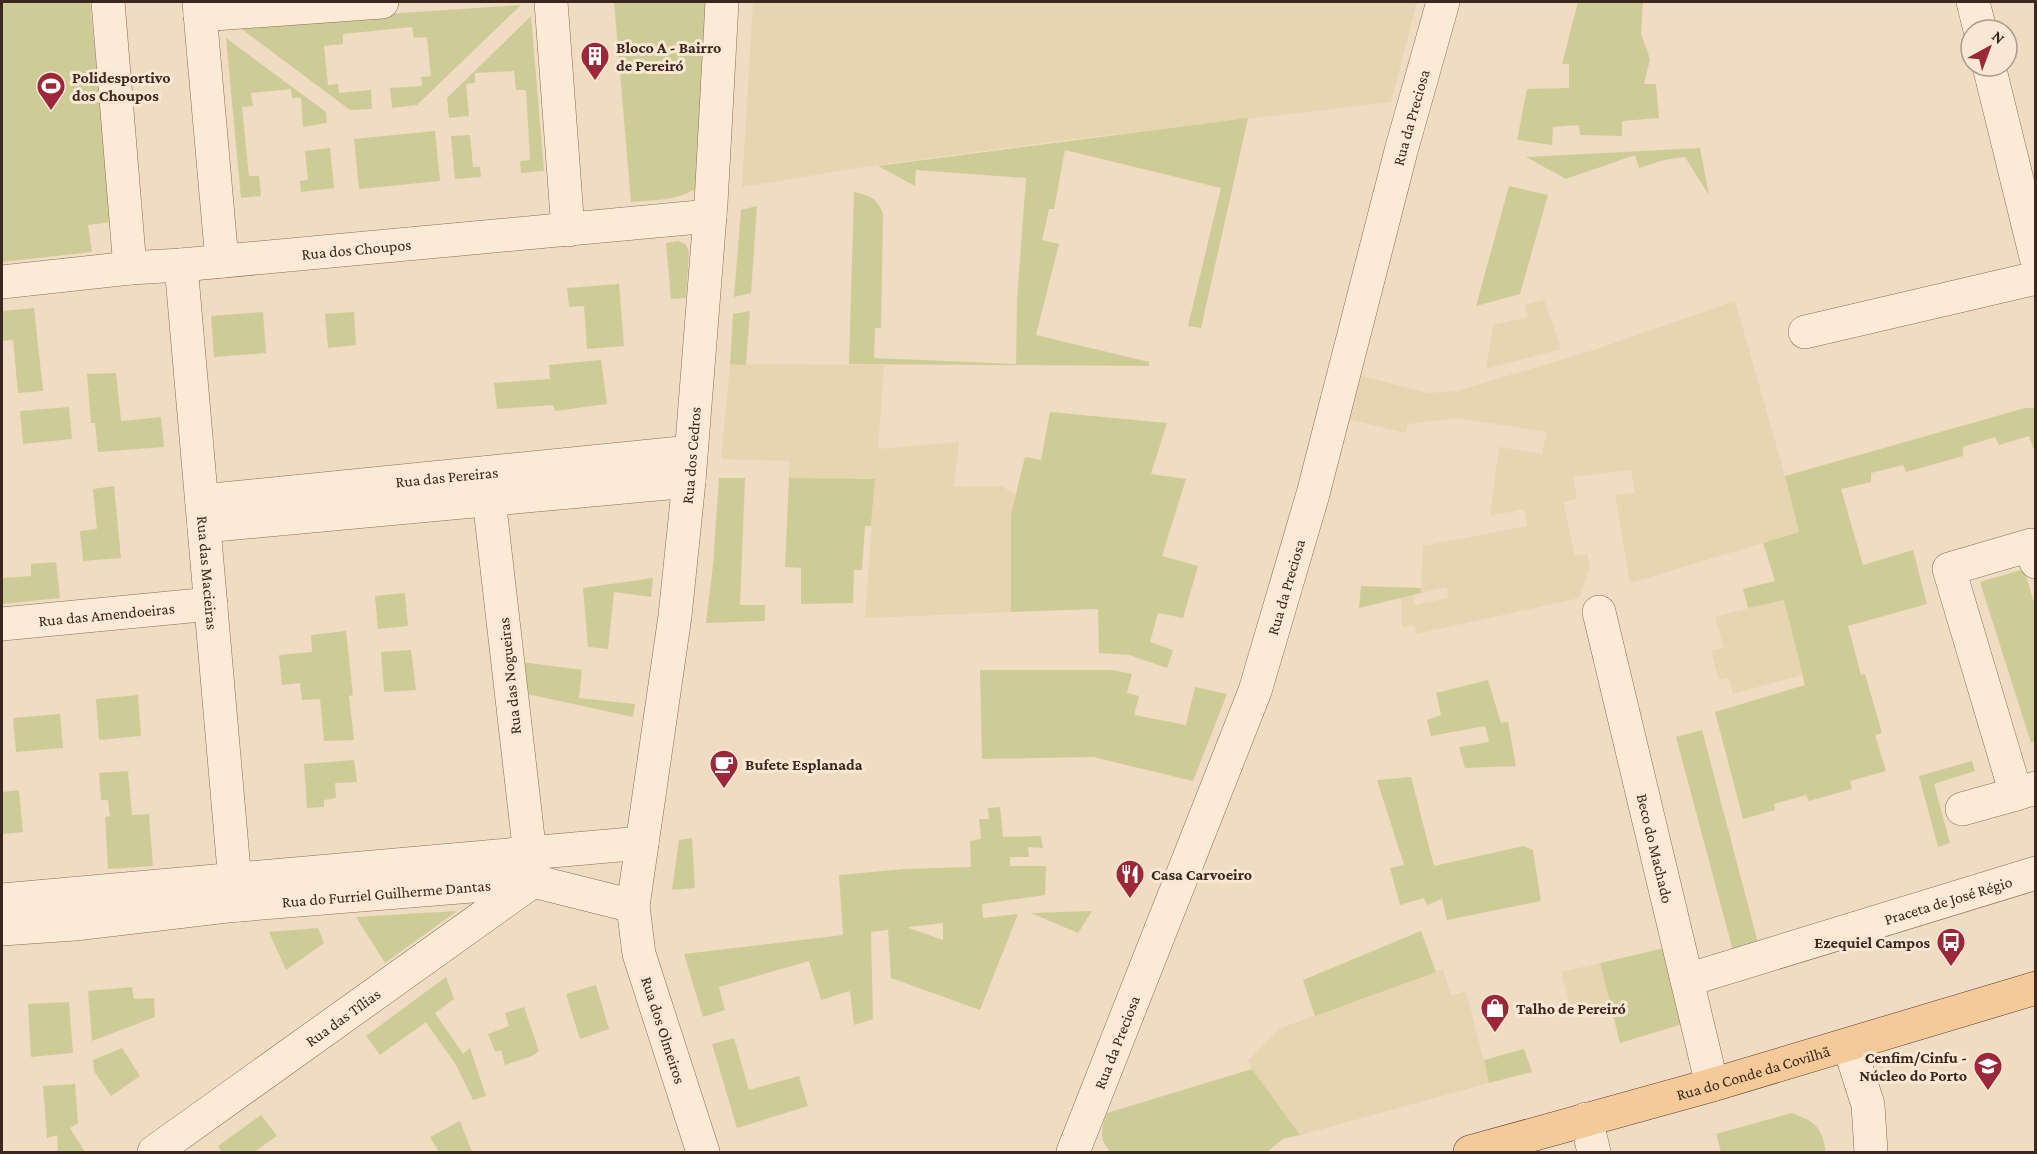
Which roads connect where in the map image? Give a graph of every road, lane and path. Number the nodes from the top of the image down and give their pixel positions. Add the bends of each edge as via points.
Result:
1 (108, 2) edge
2 (382, 2) edge
3 (551, 2) edge
4 (722, 2) edge
5 (1443, 2) edge
6 (1973, 2) edge
7 (200, 8) edge
8 (1977, 18) edge
9 (1992, 78) edge
10 (710, 216) junction
11 (568, 230) junction
12 (2036, 257) edge
13 (222, 261) junction
14 (181, 265) junction
15 (130, 268) junction
16 (2036, 278) edge
17 (2, 282) edge
18 (1805, 332) dead end
19 (690, 467) junction
20 (489, 499) junction
21 (203, 514) junction
22 (2036, 562) edge
23 (211, 604) junction
24 (1599, 612) dead end
25 (2, 624) edge
26 (2026, 791) edge
27 (1962, 809) dead end
28 (642, 843) junction
29 (531, 867) junction
30 (2036, 873) edge
31 (236, 892) junction
32 (2, 900) edge
33 (633, 906) junction
34 (2, 929) edge
35 (1687, 980) junction
36 (2036, 988) edge
37 (1849, 1045) junction
38 (1712, 1085) junction
39 (1586, 1119) junction
40 (1082, 1145) edge
41 (154, 1152) edge
42 (703, 1152) edge
43 (1470, 1152) edge
44 (1594, 1152) edge
45 (1871, 1152) edge

1 - 15 street
2 - 7 street
3 - 11 street
4 - 10 street, Rua dos Cedros
5 - 40 street, Rua da Preciosa via 1313,494 1255,691
6 - 8 street
7 - 13 street
9 - 12 street
10 - 11 street, Rua dos Choupos
10 - 19 street, Rua dos Cedros
11 - 13 street, Rua dos Choupos
13 - 14 street, Rua dos Choupos
14 - 15 street, Rua dos Choupos
14 - 21 street, Rua das Macieiras
15 - 17 street, Rua dos Choupos
16 - 18 street
19 - 20 street, Rua das Pereiras
19 - 21 street, Rua das Pereiras
19 - 28 street, Rua dos Cedros via 675,616
20 - 21 street, Rua das Pereiras
20 - 29 street, Rua das Nogueiras
21 - 23 street, Rua das Macieiras
22 - 26 street via 2031,545 1949,569
23 - 25 street, Rua das Amendoeiras
23 - 31 street, Rua das Macieiras
24 - 35 street, Beco do Machado
26 - 27 street
28 - 29 street, Rua do Furriel Guilherme Dantas
28 - 33 street, Rua dos Cedros
29 - 31 street, Rua do Furriel Guilherme Dantas
29 - 33 street, Rua do Furriel Guilherme Dantas
29 - 41 street, Rua das Tílias
30 - 35 street, Praceta de José Régio
31 - 32 street, Rua do Furriel Guilherme Dantas
31 - 34 street, Rua do Furriel Guilherme Dantas via 75,924
33 - 42 street, Rua dos Olmeiros via 639,954
35 - 38 street, Beco do Machado
36 - 37 main road, Rua do Conde da Covilhã
37 - 38 main road, Rua do Conde da Covilhã
37 - 45 street via 1868,1105
38 - 39 main road, Rua do Conde da Covilhã
39 - 43 main road, Rua do Conde da Covilhã
39 - 44 street

